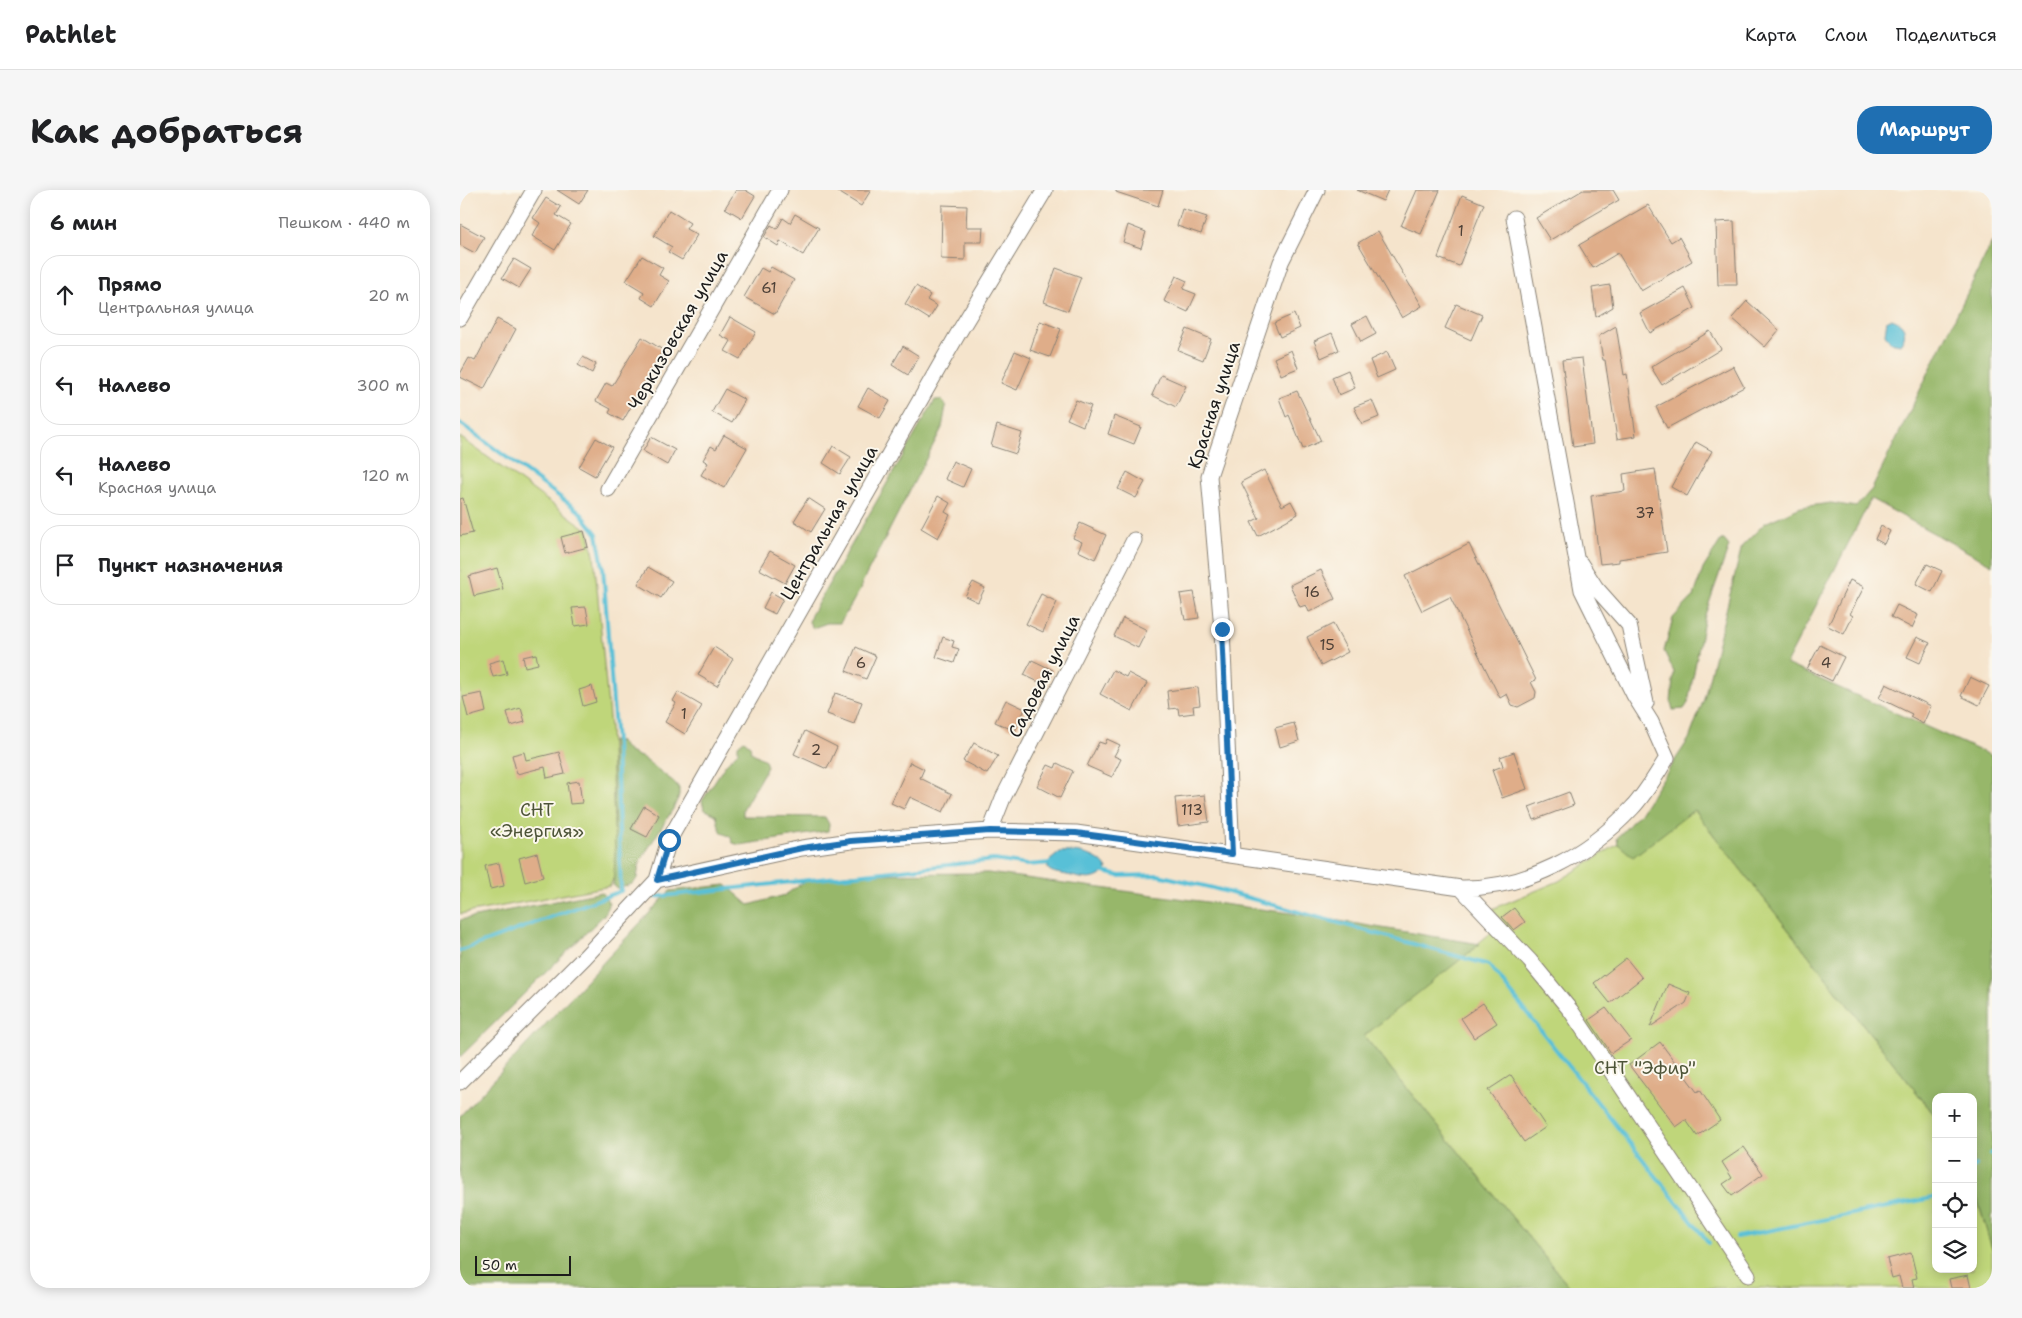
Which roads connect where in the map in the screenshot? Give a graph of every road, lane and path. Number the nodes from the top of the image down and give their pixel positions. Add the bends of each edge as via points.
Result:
1 (534, 190) edge
2 (780, 190) edge
3 (1317, 190) edge
4 (1039, 194) edge
5 (1514, 218) dead end
6 (460, 318) edge
7 (608, 488) dead end
8 (1134, 540) dead end
9 (1572, 548) junction
10 (1651, 722) junction
11 (990, 831) junction
12 (1232, 854) junction
13 (657, 880) junction
14 (1461, 888) junction
15 (460, 1082) edge
16 (1748, 1275) dead end

1 - 6 street
2 - 7 street, Черкизовская улица
3 - 12 street, Красная улица via 1282,262 1209,476 1222,629
4 - 13 street, Центральная улица via 678,824 666,847
5 - 9 street
8 - 11 street, Садовая улица via 1003,798
9 - 10 street via 1582,590 1634,695
9 - 10 street via 1596,588 1629,625
10 - 14 street via 1667,758 1643,794 1609,830 1551,869 1506,884
11 - 12 street via 1076,833
11 - 13 street via 851,841 802,848
12 - 14 street
13 - 15 street
14 - 16 street via 1530,961 1571,1011

